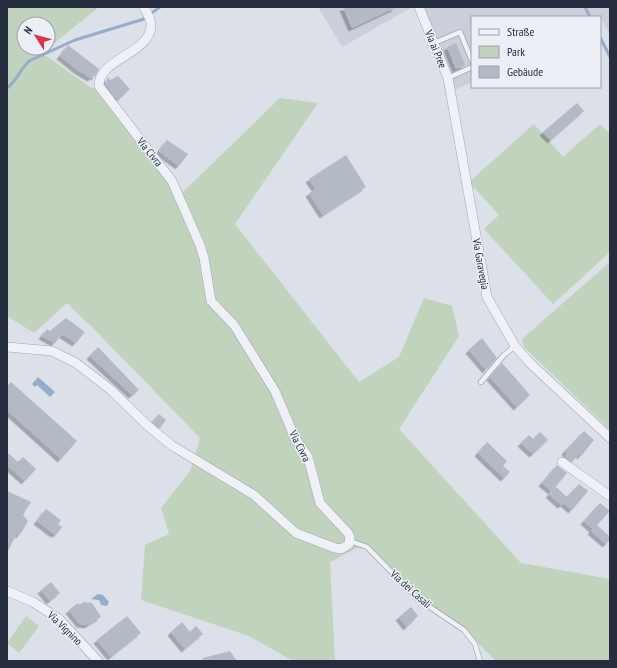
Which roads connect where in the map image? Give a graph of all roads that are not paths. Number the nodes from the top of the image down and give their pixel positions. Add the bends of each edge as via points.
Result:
1 (144, 7) edge
2 (419, 7) edge
3 (434, 43) junction
4 (471, 59) edge
5 (471, 67) edge
6 (448, 78) junction
7 (450, 92) joint
8 (515, 346) junction
9 (7, 347) edge
10 (480, 382) dead end
11 (610, 438) edge
12 (562, 462) dead end
13 (610, 496) edge
14 (350, 541) junction
15 (7, 591) edge
16 (98, 661) edge
17 (480, 661) edge

1 - 14 street, Via Civra via 151,23 150,33 144,43 106,71 99,86 172,181 204,258 211,301 234,325 275,391 295,438 308,457 320,503 343,526
2 - 3 street, Via ai Pree
3 - 4 lane via 460,32
3 - 6 street, Via ai Pree
5 - 6 lane
6 - 7 street, Via ai Pree
7 - 8 street, Via Garavegia via 487,297
8 - 10 lane
8 - 11 street, Via Garavegia
9 - 14 street via 37,349 62,355 76,362 171,444 254,496 296,533 325,546 341,549 346,548
12 - 13 street
14 - 17 lane, Via dei Casali via 367,547 418,598 464,630 475,644
15 - 16 street, Via Vignino via 34,602 59,619

